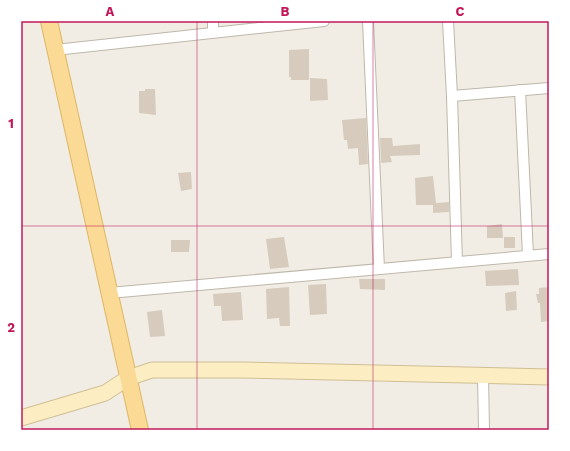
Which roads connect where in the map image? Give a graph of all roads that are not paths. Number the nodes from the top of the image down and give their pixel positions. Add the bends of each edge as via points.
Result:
1 (49, 21) edge
2 (213, 21) edge
3 (324, 21) edge
4 (368, 21) edge
5 (448, 21) edge
6 (214, 32) junction
7 (55, 50) junction
8 (549, 88) edge
9 (520, 90) junction
10 (452, 96) junction
11 (549, 254) edge
12 (528, 255) junction
13 (457, 262) junction
14 (380, 269) junction
15 (109, 293) junction
16 (483, 376) junction
17 (549, 376) edge
18 (128, 378) junction
19 (21, 418) edge
20 (140, 430) edge
21 (484, 430) edge

1 - 7 main road
2 - 6 street
3 - 6 street
4 - 14 street
5 - 10 street
6 - 7 street
7 - 15 main road
8 - 9 street
9 - 10 street
9 - 12 street
10 - 13 street
11 - 12 street
12 - 13 street
13 - 14 street
14 - 15 street
15 - 18 main road
16 - 17 street
16 - 18 street via 167,369 146,371
16 - 21 street
18 - 19 street via 105,393
18 - 20 main road

